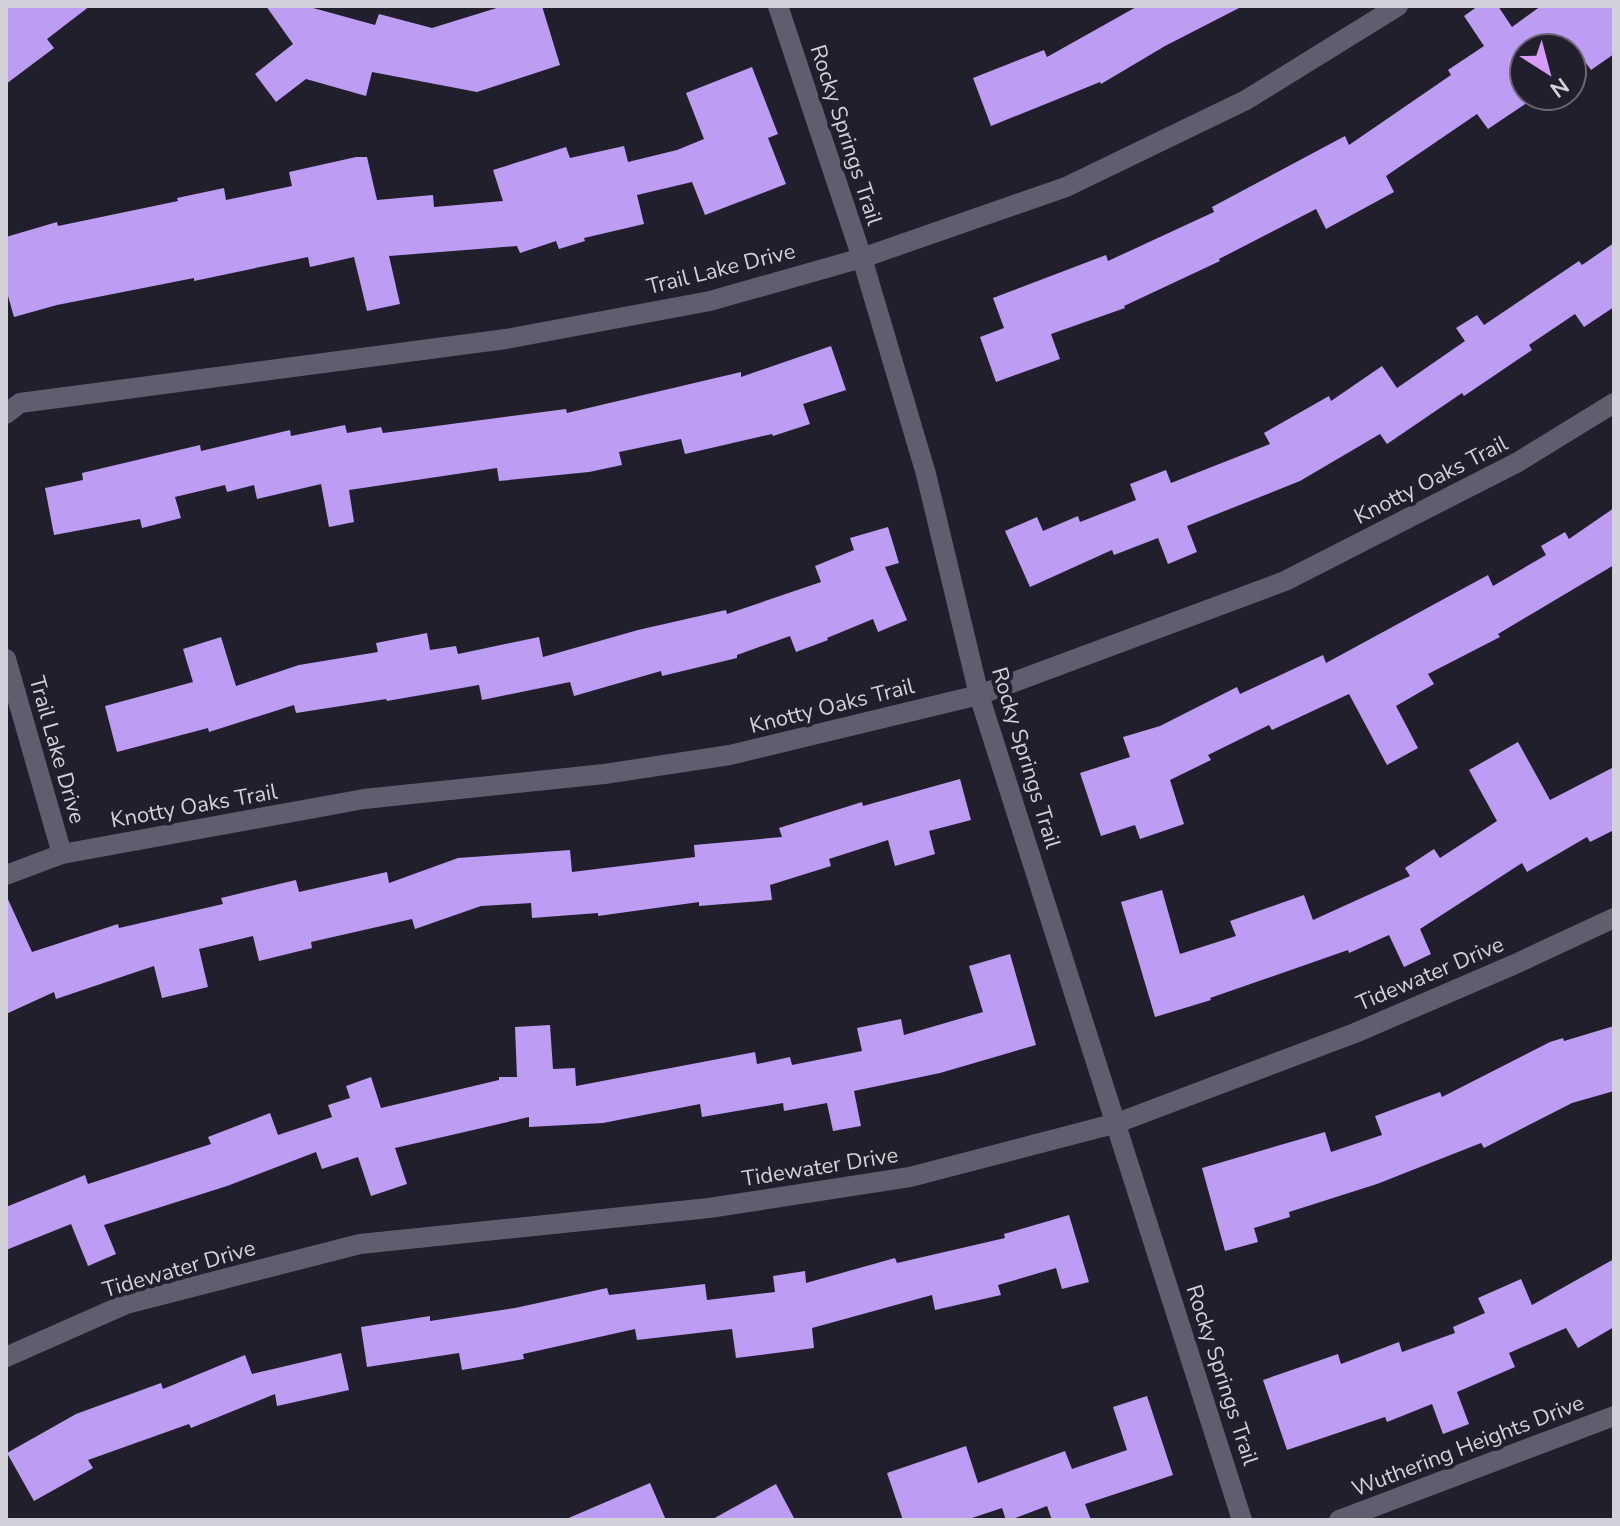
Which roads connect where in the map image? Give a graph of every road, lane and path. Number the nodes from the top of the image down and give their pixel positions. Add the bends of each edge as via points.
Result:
1 (778, 6) edge
2 (1398, 6) edge
3 (862, 258) junction
4 (1614, 403) edge
5 (6, 414) edge
6 (6, 659) edge
7 (979, 695) junction
8 (62, 854) junction
9 (6, 875) edge
10 (1614, 918) edge
11 (1117, 1123) junction
12 (6, 1357) edge
13 (1614, 1416) edge
14 (1242, 1520) edge
15 (1339, 1520) edge

1 - 3 street, Rocky Springs Trail
2 - 3 street, Trail Lake Drive via 1246,100 1066,187
3 - 5 street, Trail Lake Drive via 710,301 506,339 20,403
3 - 7 street, Rocky Springs Trail via 926,474
4 - 7 street, Knotty Oaks Trail via 1518,462 1285,581
6 - 8 street, Trail Lake Drive
7 - 8 street, Knotty Oaks Trail via 730,755 364,799
7 - 11 street, Rocky Springs Trail
8 - 9 street, Knotty Oaks Trail
10 - 11 street, Tidewater Drive via 1355,1033
11 - 12 street, Tidewater Drive via 910,1177 709,1208 360,1244 126,1304
11 - 14 street, Rocky Springs Trail
13 - 15 street, Wuthering Heights Drive

